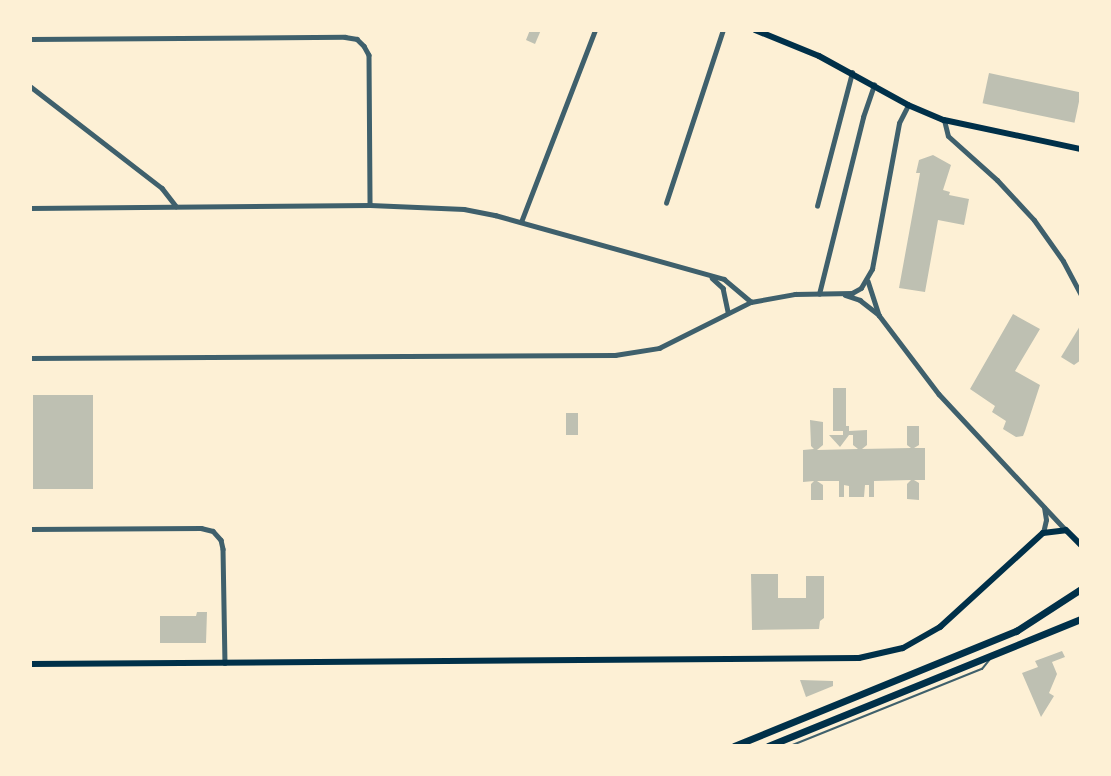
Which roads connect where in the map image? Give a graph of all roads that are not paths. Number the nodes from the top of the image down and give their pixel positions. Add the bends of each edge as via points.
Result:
1 (595, 30) edge
2 (723, 30) edge
3 (755, 30) edge
4 (30, 39) edge
5 (852, 73) junction
6 (874, 85) junction
7 (30, 86) edge
8 (908, 105) junction
9 (944, 120) junction
10 (1081, 149) edge
11 (666, 203) dead end
12 (370, 205) junction
13 (176, 206) junction
14 (817, 206) dead end
15 (30, 208) edge
16 (521, 222) junction
17 (708, 275) junction
18 (868, 281) junction
19 (819, 294) junction
20 (843, 294) junction
21 (1081, 296) edge
22 (751, 302) junction
23 (728, 312) junction
24 (879, 315) junction
25 (30, 358) edge
26 (1044, 505) junction
27 (30, 529) edge
28 (1066, 530) junction
29 (1043, 533) junction
30 (1081, 545) edge
31 (1081, 588) edge
32 (1081, 621) edge
33 (993, 656) junction
34 (225, 663) junction
35 (30, 664) edge
36 (734, 746) edge
37 (768, 746) edge
38 (790, 746) edge

1 - 16 street
2 - 11 street
3 - 5 main road
4 - 12 street via 357,39 369,56
5 - 6 main road
5 - 14 street
6 - 8 main road
6 - 19 street
7 - 13 street via 162,188
8 - 9 main road
8 - 18 street via 899,123
9 - 10 main road
9 - 21 street via 948,136 1034,220 1063,261
12 - 13 street
12 - 16 street via 453,208
13 - 15 street
16 - 17 street
17 - 22 street via 729,282
17 - 23 street via 723,288
18 - 20 street
18 - 24 street
19 - 20 street
19 - 22 street
20 - 24 street via 860,300
22 - 23 street
23 - 25 street via 659,348 615,355
24 - 26 street via 939,394
26 - 28 street
26 - 29 street
27 - 34 street via 213,531 223,549
28 - 29 main road
28 - 30 main road
29 - 34 main road via 940,627 903,648 881,655 835,659
31 - 36 main road via 1016,631
32 - 33 main road
33 - 37 main road
33 - 38 lane via 982,669
34 - 35 main road

